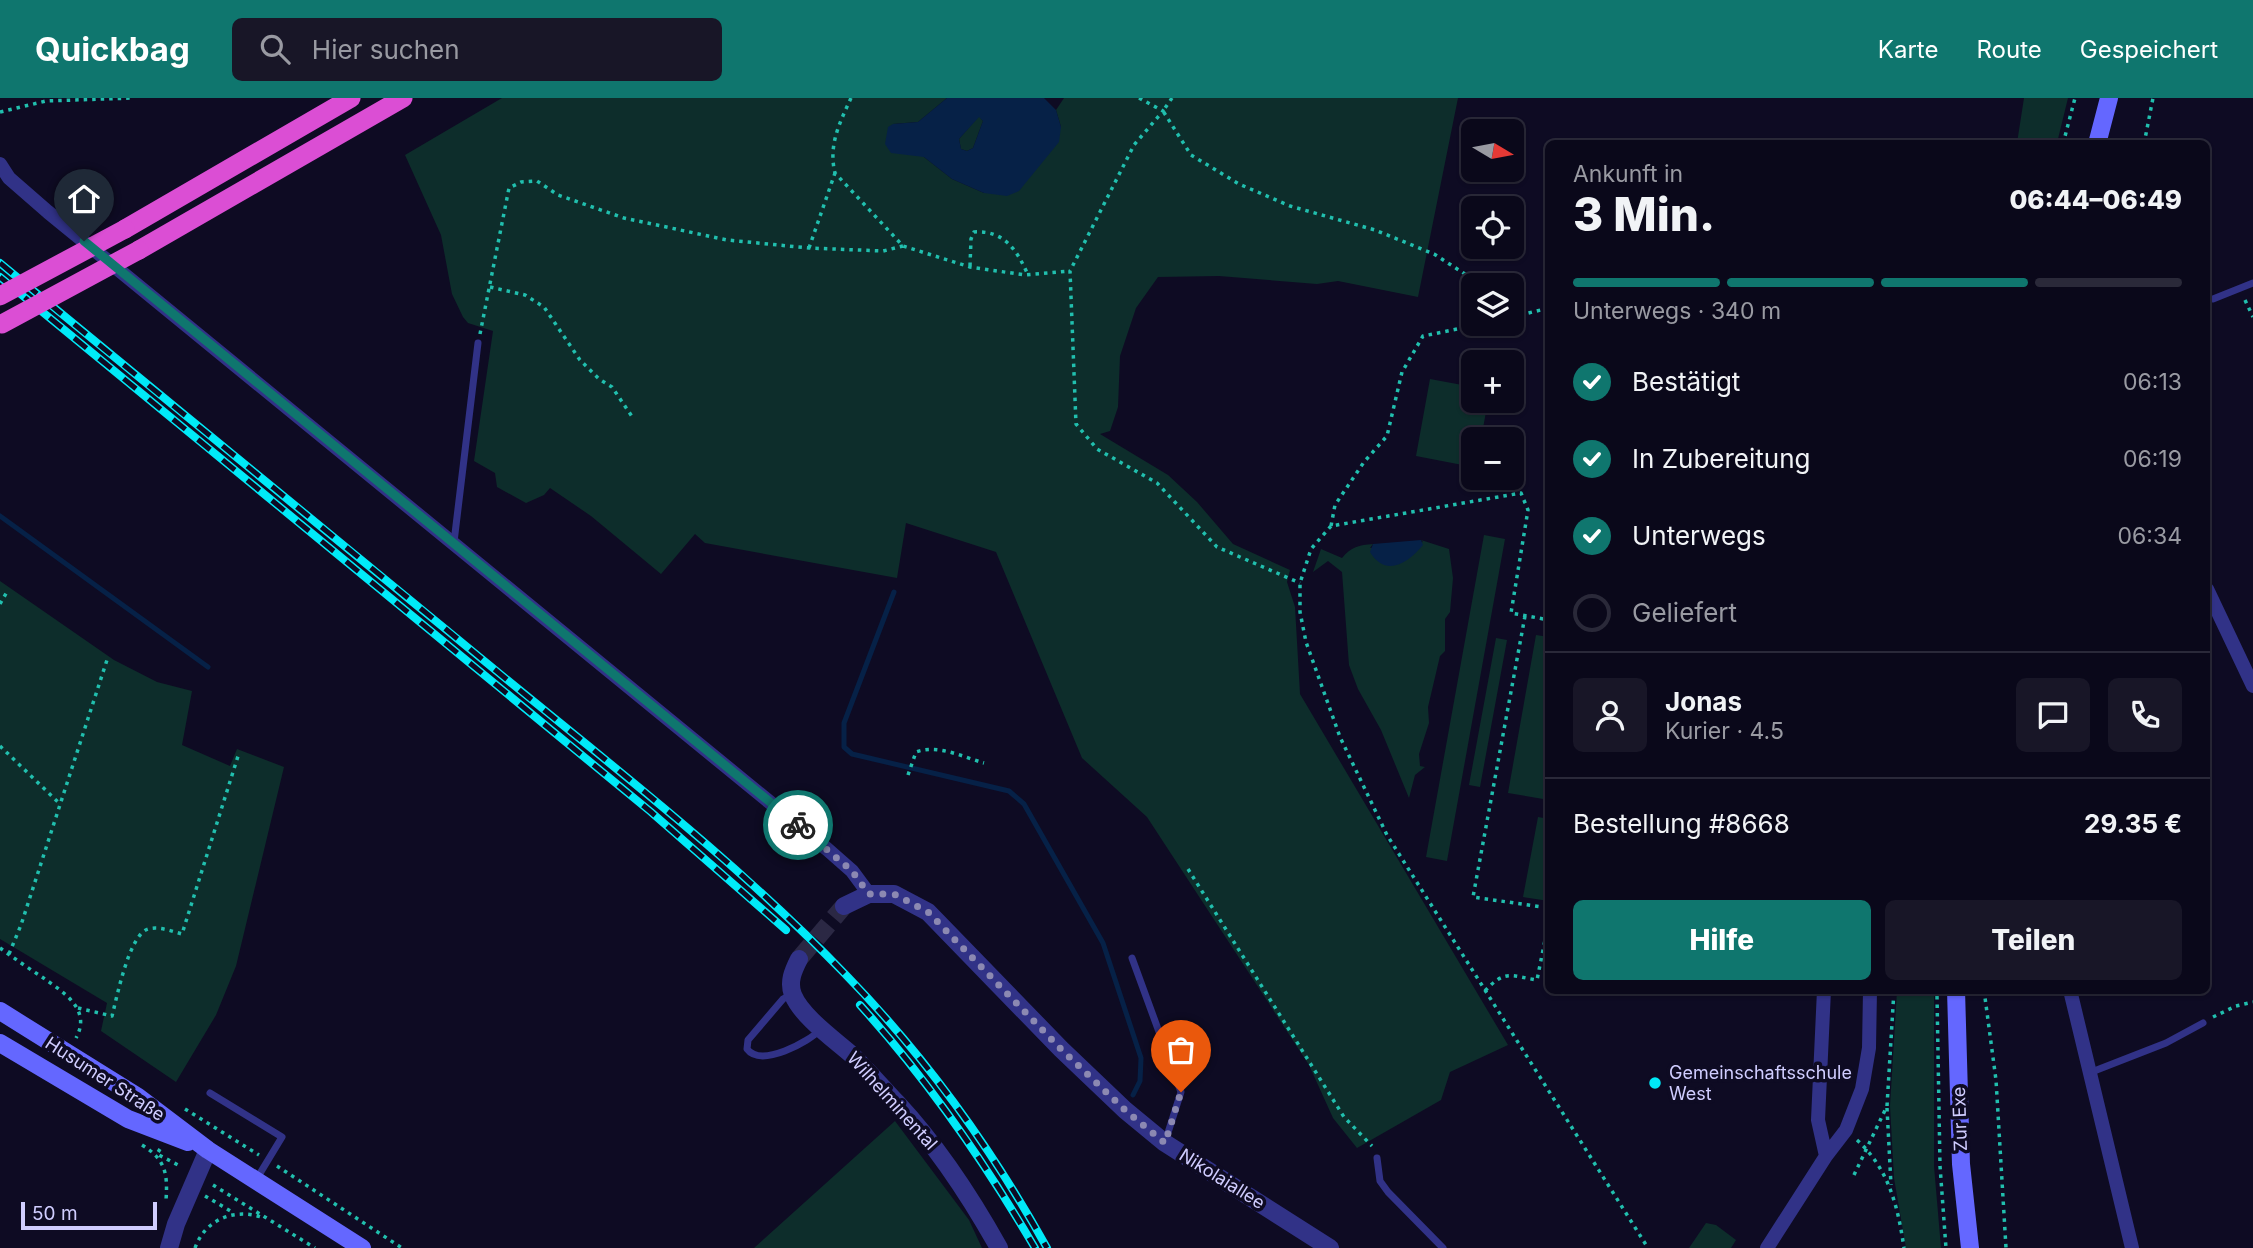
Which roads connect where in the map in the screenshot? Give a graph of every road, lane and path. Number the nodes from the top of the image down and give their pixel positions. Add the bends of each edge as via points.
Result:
1 (133, 98) edge
2 (351, 98) edge
3 (403, 98) edge
4 (851, 98) edge
5 (1139, 98) edge
6 (1172, 98) edge
7 (2075, 98) edge
8 (2109, 98) edge
9 (2153, 98) edge
10 (1163, 111) junction
11 (0, 112) edge
12 (2064, 140) edge
13 (2098, 140) edge
14 (2145, 140) edge
15 (0, 164) edge
16 (835, 173) junction
17 (903, 246) junction
18 (809, 248) junction
19 (970, 267) junction
20 (1070, 271) junction
21 (1463, 273) edge
22 (1028, 275) junction
23 (2253, 283) edge
24 (490, 287) junction
25 (2241, 288) junction
26 (0, 296) edge
27 (2213, 299) dead end
28 (1545, 309) edge
29 (1524, 314) edge
30 (2253, 317) edge
31 (1, 325) edge
32 (1461, 328) edge
33 (478, 343) joint
34 (633, 418) dead end
35 (1331, 526) junction
36 (454, 542) junction
37 (1300, 583) junction
38 (8, 590) dead end
39 (2210, 595) edge
40 (0, 604) edge
41 (1525, 616) junction
42 (1545, 619) edge
43 (107, 660) dead end
44 (2253, 686) edge
45 (0, 746) edge
46 (239, 753) dead end
47 (984, 763) dead end
48 (908, 775) dead end
49 (60, 804) junction
50 (1188, 869) dead end
51 (869, 894) junction
52 (844, 906) tunnel mouth
53 (1545, 907) edge
54 (1545, 940) edge
55 (0, 948) edge
56 (9, 954) junction
57 (1132, 958) dead end
58 (799, 960) tunnel mouth
59 (1485, 991) junction
60 (793, 994) junction
61 (1824, 994) edge
62 (1870, 994) edge
63 (1894, 994) edge
64 (1937, 994) edge
65 (1956, 994) edge
66 (1985, 994) edge
67 (2071, 994) edge
68 (2253, 1002) edge
69 (78, 1009) junction
70 (0, 1011) edge
71 (2203, 1023) joint
72 (822, 1028) junction
73 (0, 1043) edge
74 (68, 1053) junction
75 (2089, 1073) junction
76 (210, 1093) dead end
77 (1887, 1106) junction
78 (1846, 1130) junction
79 (1165, 1143) junction
80 (1867, 1149) junction
81 (208, 1150) junction
82 (1826, 1156) junction
83 (1377, 1158) joint
84 (268, 1161) junction
85 (1854, 1175) dead end
86 (166, 1176) dead end
87 (256, 1181) junction
88 (1891, 1188) junction
89 (165, 1209) dead end
90 (169, 1248) edge
91 (195, 1248) edge
92 (315, 1248) edge
93 (362, 1248) edge
94 (402, 1248) edge
95 (999, 1248) edge
96 (1330, 1248) edge
97 (1443, 1248) edge
98 (1648, 1248) edge
99 (1767, 1248) edge
100 (1904, 1248) edge
101 (1946, 1248) edge
102 (1970, 1248) edge
103 (2006, 1248) edge
104 (2132, 1248) edge

1 - 11 path via 46,101
2 - 26 highway, bridge
3 - 31 highway, bridge
4 - 16 path via 836,129
5 - 10 path
6 - 10 path
7 - 12 path
8 - 13 main road
9 - 14 path
10 - 20 path via 1134,145
10 - 21 path via 1191,155 1239,184 1290,206 1375,230 1433,254
15 - 36 street via 9,178 48,212
16 - 17 path
16 - 18 path
17 - 18 path via 883,251
17 - 19 path
18 - 24 path via 727,240 624,218 558,195 537,181 521,182 509,188
19 - 22 path
19 - 22 path via 975,232 995,233 1019,255
20 - 22 path
20 - 37 path via 1076,424 1097,449 1157,483 1217,547
23 - 25 lane
24 - 33 path
24 - 34 path via 525,295 544,307 580,360 612,387
25 - 27 lane
25 - 30 path
28 - 29 path
32 - 35 path via 1423,336 1402,372 1387,436 1335,505
33 - 36 lane
35 - 37 path via 1311,549
35 - 41 path via 1521,493 1528,510 1511,613
36 - 51 street via 827,849
37 - 59 path via 1306,642 1340,737 1387,835
38 - 40 path
39 - 44 street
41 - 42 path
41 - 53 path via 1473,897
43 - 49 path
45 - 49 path
46 - 69 path via 182,934 160,928 140,933 112,1016
47 - 48 path via 926,748 916,752
49 - 56 path
50 - 83 path via 1344,1117
51 - 52 street
51 - 79 street, Nikolaiallee via 894,894 928,912 1061,1049
54 - 59 path via 1537,980 1504,975
55 - 56 path
56 - 69 path via 69,996
57 - 79 lane via 1181,1092
58 - 60 street via 792,972
59 - 98 path
60 - 72 street, Wilhelminental
60 - 72 lane via 783,999 748,1040 751,1054 785,1051 811,1039
61 - 82 street via 1818,1120
62 - 78 street via 1862,1089
63 - 77 path
64 - 101 path
65 - 102 main road, Zur Exe via 1961,1164
66 - 103 path via 1996,1080
67 - 75 street
68 - 71 path
69 - 74 path via 80,1031
70 - 74 main road, Husumer Straße
71 - 75 lane via 2166,1044
72 - 95 street, Wilhelminental via 900,1106 947,1163
73 - 81 main road, Husumer Straße via 128,1119
74 - 81 main road, Husumer Straße via 138,1097
75 - 104 street
76 - 84 lane via 282,1137
77 - 80 path
77 - 88 path
78 - 80 path
78 - 82 street
79 - 96 street, Nikolaiallee
80 - 85 path
80 - 88 path
81 - 87 main road, Husumer Straße
81 - 90 street
82 - 99 street
83 - 97 lane via 1380,1181
84 - 87 lane
84 - 94 path
86 - 89 path
87 - 93 main road, Husumer Straße
88 - 100 path
91 - 92 path via 208,1226 234,1213 267,1219

